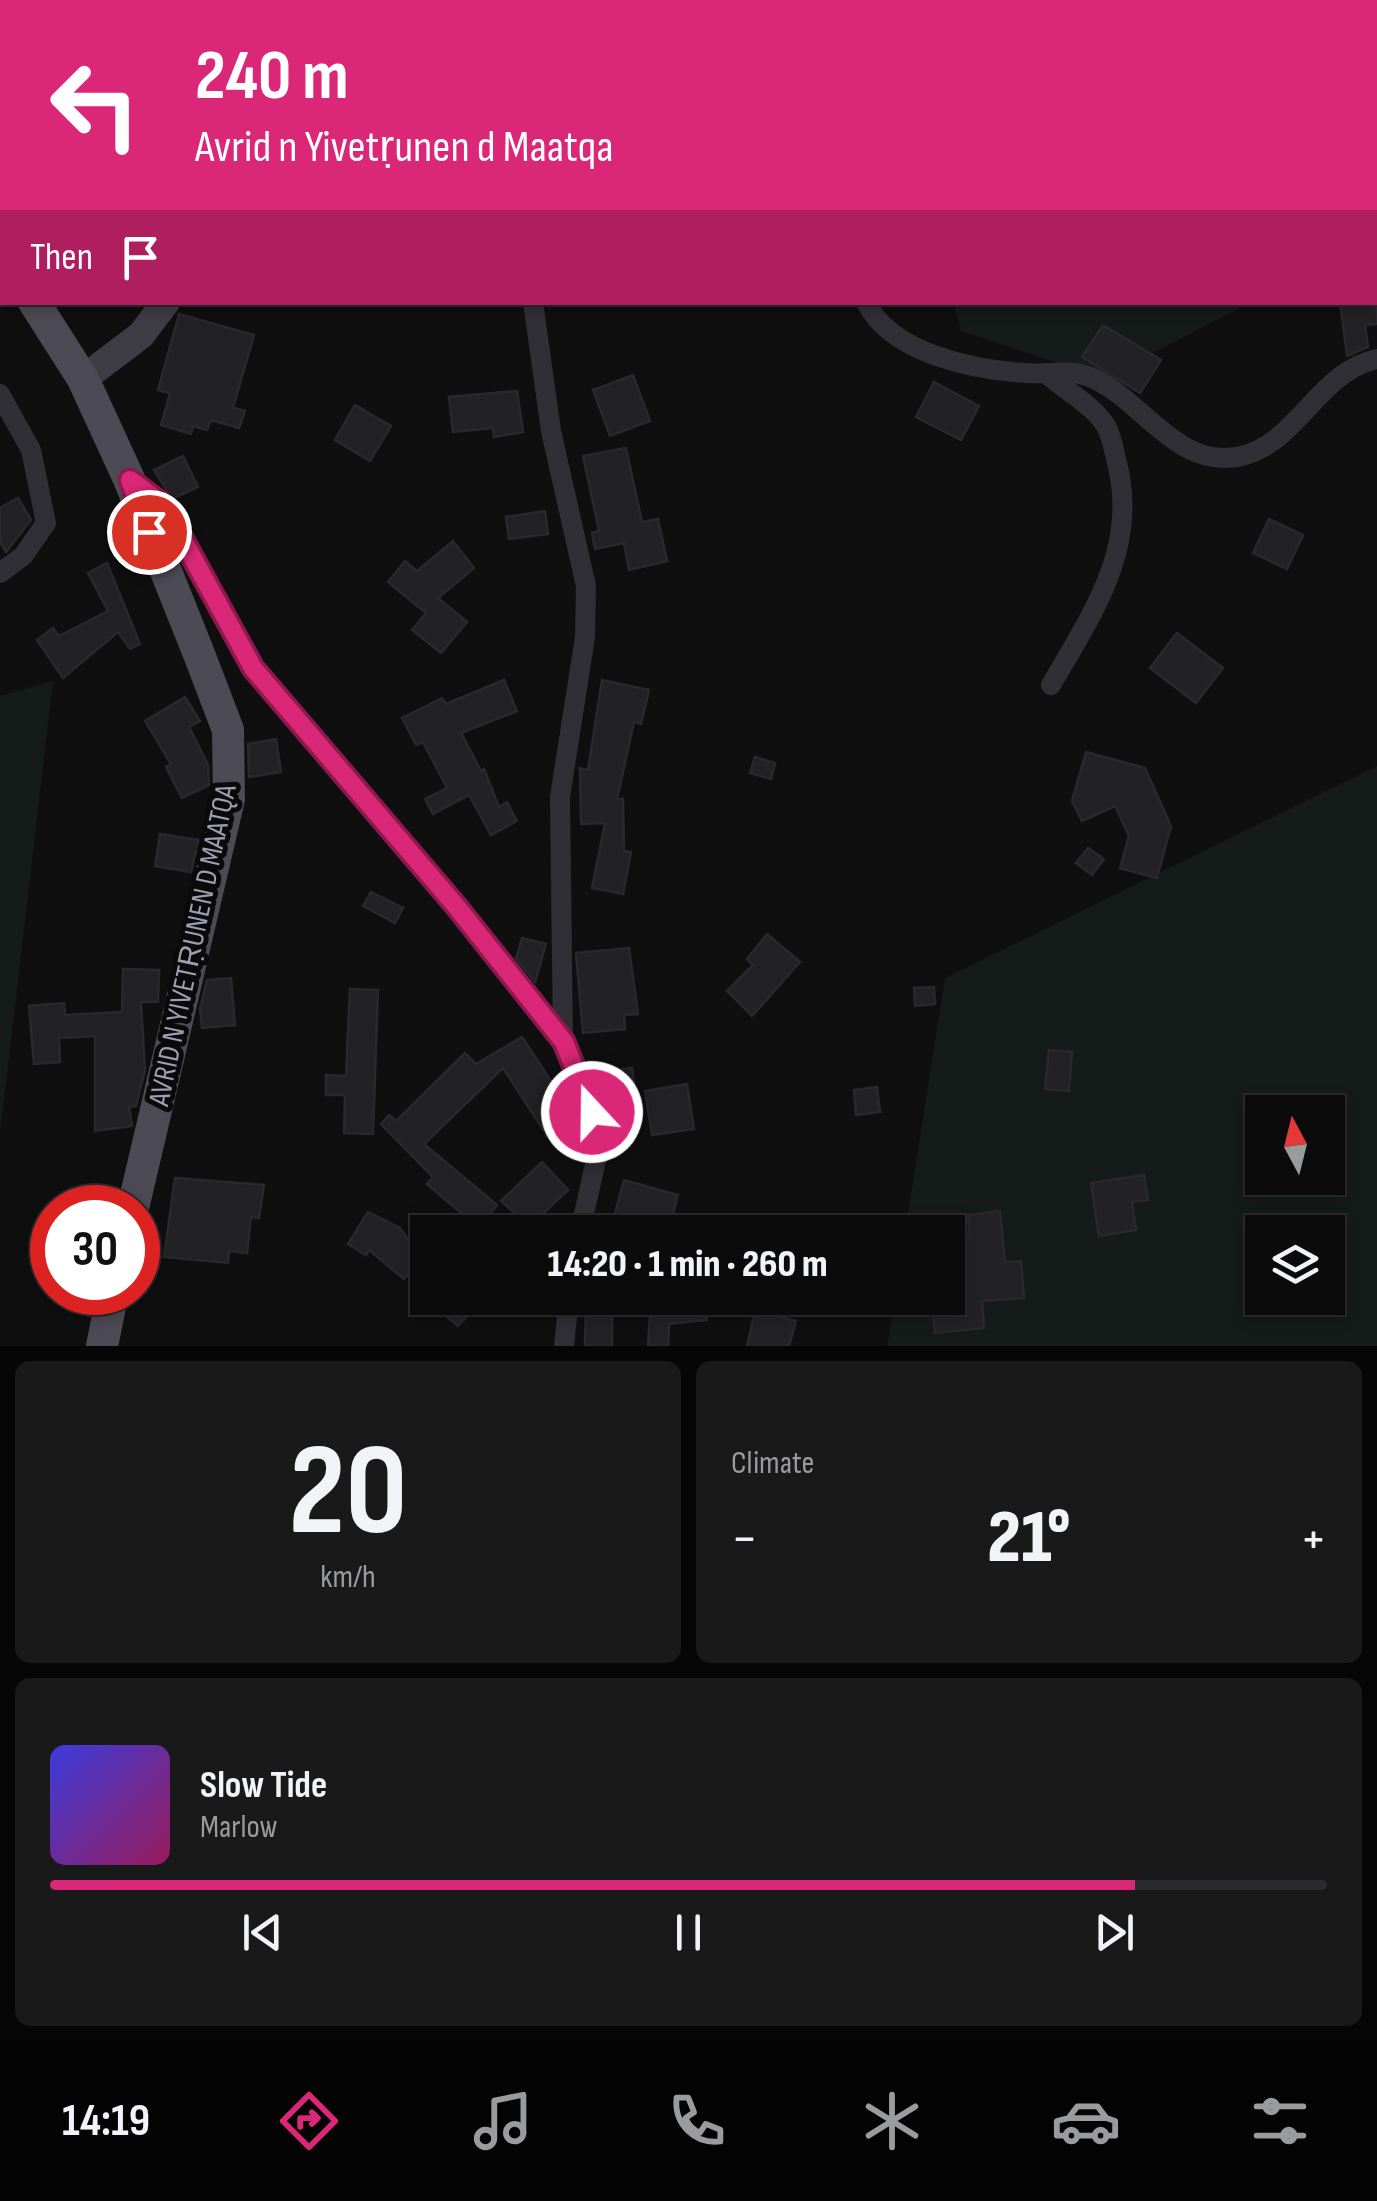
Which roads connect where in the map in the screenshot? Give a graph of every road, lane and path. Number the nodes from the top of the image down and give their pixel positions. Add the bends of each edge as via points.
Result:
1 (36, 305) edge
2 (164, 305) edge
3 (533, 305) edge
4 (869, 305) edge
5 (1377, 360) edge
6 (1048, 375) junction
7 (83, 379) junction
8 (0, 394) edge
9 (130, 480) junction
10 (0, 573) edge
11 (1051, 685) dead end
12 (564, 1042) junction
13 (138, 1185) edge
14 (584, 1215) edge
15 (108, 1315) edge
16 (567, 1315) edge
17 (102, 1346) edge
18 (564, 1346) edge

1 - 7 main road, AVRID N YIVETṚUNEN D MAATQA
2 - 7 main road via 141,336
3 - 12 street via 551,431 586,586 585,637 560,797
4 - 6 street via 896,334 950,359 994,372
5 - 6 street via 1346,371 1264,449 1234,457 1186,448 1088,376
6 - 11 street via 1107,428 1124,516 1107,586
7 - 9 main road, AVRID N YIVETṚUNEN D MAATQA
8 - 10 street via 31,450 46,523 23,556
9 - 12 street via 162,504 253,668
9 - 13 main road, AVRID N YIVETṚUNEN D MAATQA via 228,730 229,799
12 - 14 street via 597,1130
15 - 17 main road
16 - 18 street

